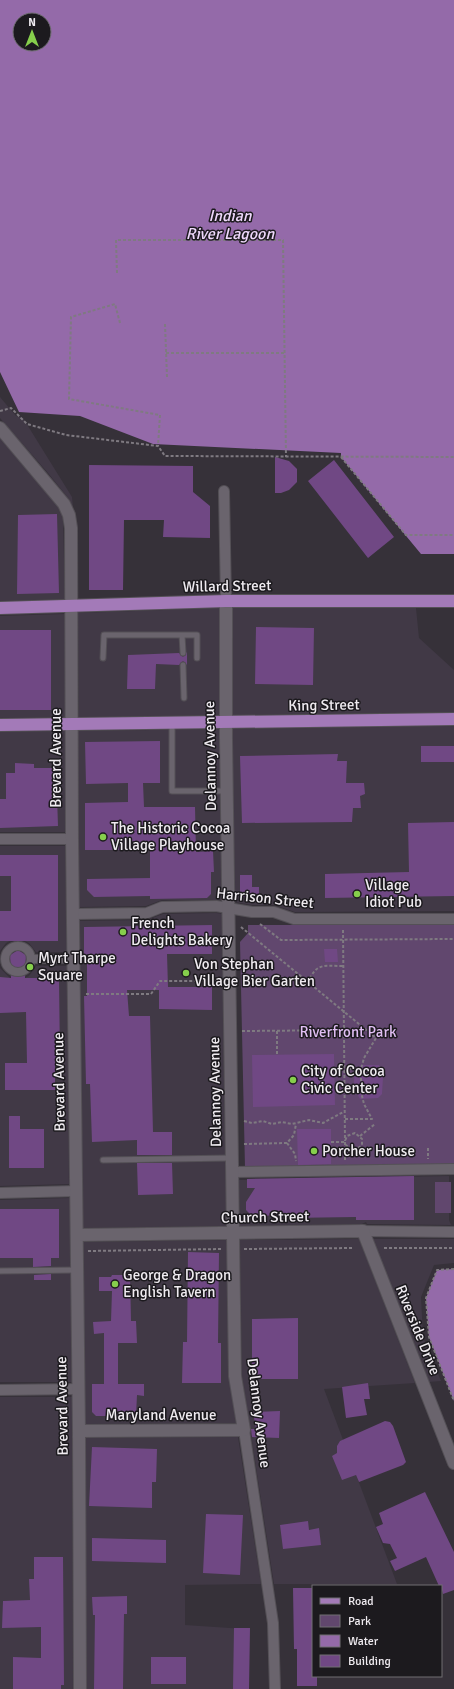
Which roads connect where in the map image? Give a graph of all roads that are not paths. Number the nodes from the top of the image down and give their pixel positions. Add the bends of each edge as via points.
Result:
1 (0, 428) edge
2 (224, 491) dead end
3 (226, 601) junction
4 (454, 601) edge
5 (71, 606) junction
6 (0, 608) edge
7 (182, 635) junction
8 (183, 653) dead end
9 (103, 658) dead end
10 (197, 658) dead end
11 (183, 665) dead end
12 (184, 698) dead end
13 (454, 719) edge
14 (226, 722) junction
15 (172, 723) junction
16 (72, 724) junction
17 (0, 725) edge
18 (227, 791) junction
19 (0, 839) edge
20 (72, 839) junction
21 (229, 908) junction
22 (73, 914) junction
23 (454, 919) edge
24 (31, 959) junction
25 (74, 959) junction
26 (2, 960) edge
27 (232, 1158) junction
28 (103, 1160) dead end
29 (454, 1169) edge
30 (233, 1172) junction
31 (76, 1191) junction
32 (0, 1193) edge
33 (363, 1232) junction
34 (454, 1232) edge
35 (234, 1233) junction
36 (77, 1235) junction
37 (77, 1270) junction
38 (0, 1271) edge
39 (78, 1389) junction
40 (0, 1390) edge
41 (244, 1430) junction
42 (79, 1431) junction
43 (454, 1463) edge
44 (80, 1689) edge
45 (275, 1689) edge

1 - 5 street, Brevard Avenue via 64,504 69,515
2 - 3 street, Delannoy Avenue
3 - 4 main road, Willard Street
3 - 5 main road, Willard Street
3 - 14 street, Delannoy Avenue
5 - 6 main road, Willard Street
5 - 16 street, Brevard Avenue
7 - 8 lane
7 - 9 lane via 104,635
7 - 10 lane via 197,635
11 - 12 lane
13 - 14 main road, King Street
14 - 15 main road, King Street
14 - 18 street, Delannoy Avenue
15 - 16 main road, King Street
15 - 18 lane via 172,790
16 - 17 main road, King Street
16 - 20 street, Brevard Avenue
18 - 21 street, Delannoy Avenue
19 - 20 street
20 - 22 street, Brevard Avenue
21 - 22 street, Harrison Street via 162,907 147,913
21 - 23 street, Harrison Street via 274,912 294,919
21 - 27 street, Delannoy Avenue
22 - 25 street, Brevard Avenue
24 - 25 street
24 - 26 street via 25,970 16,972 8,968
24 - 26 street via 25,948 17,946 9,949
25 - 31 street, Brevard Avenue
27 - 28 lane
27 - 30 street, Delannoy Avenue
29 - 30 street
30 - 35 street, Delannoy Avenue
31 - 32 street
31 - 36 street, Brevard Avenue
33 - 34 street, Church Street
33 - 35 street, Church Street
33 - 43 street, Riverside Drive
35 - 36 street, Church Street
35 - 41 street, Delannoy Avenue via 235,1376
36 - 37 street, Brevard Avenue
37 - 38 lane
37 - 39 street, Brevard Avenue
39 - 40 street
39 - 42 street, Brevard Avenue
41 - 42 street, Maryland Avenue
41 - 45 street, Delannoy Avenue via 273,1623
42 - 44 street, Brevard Avenue

